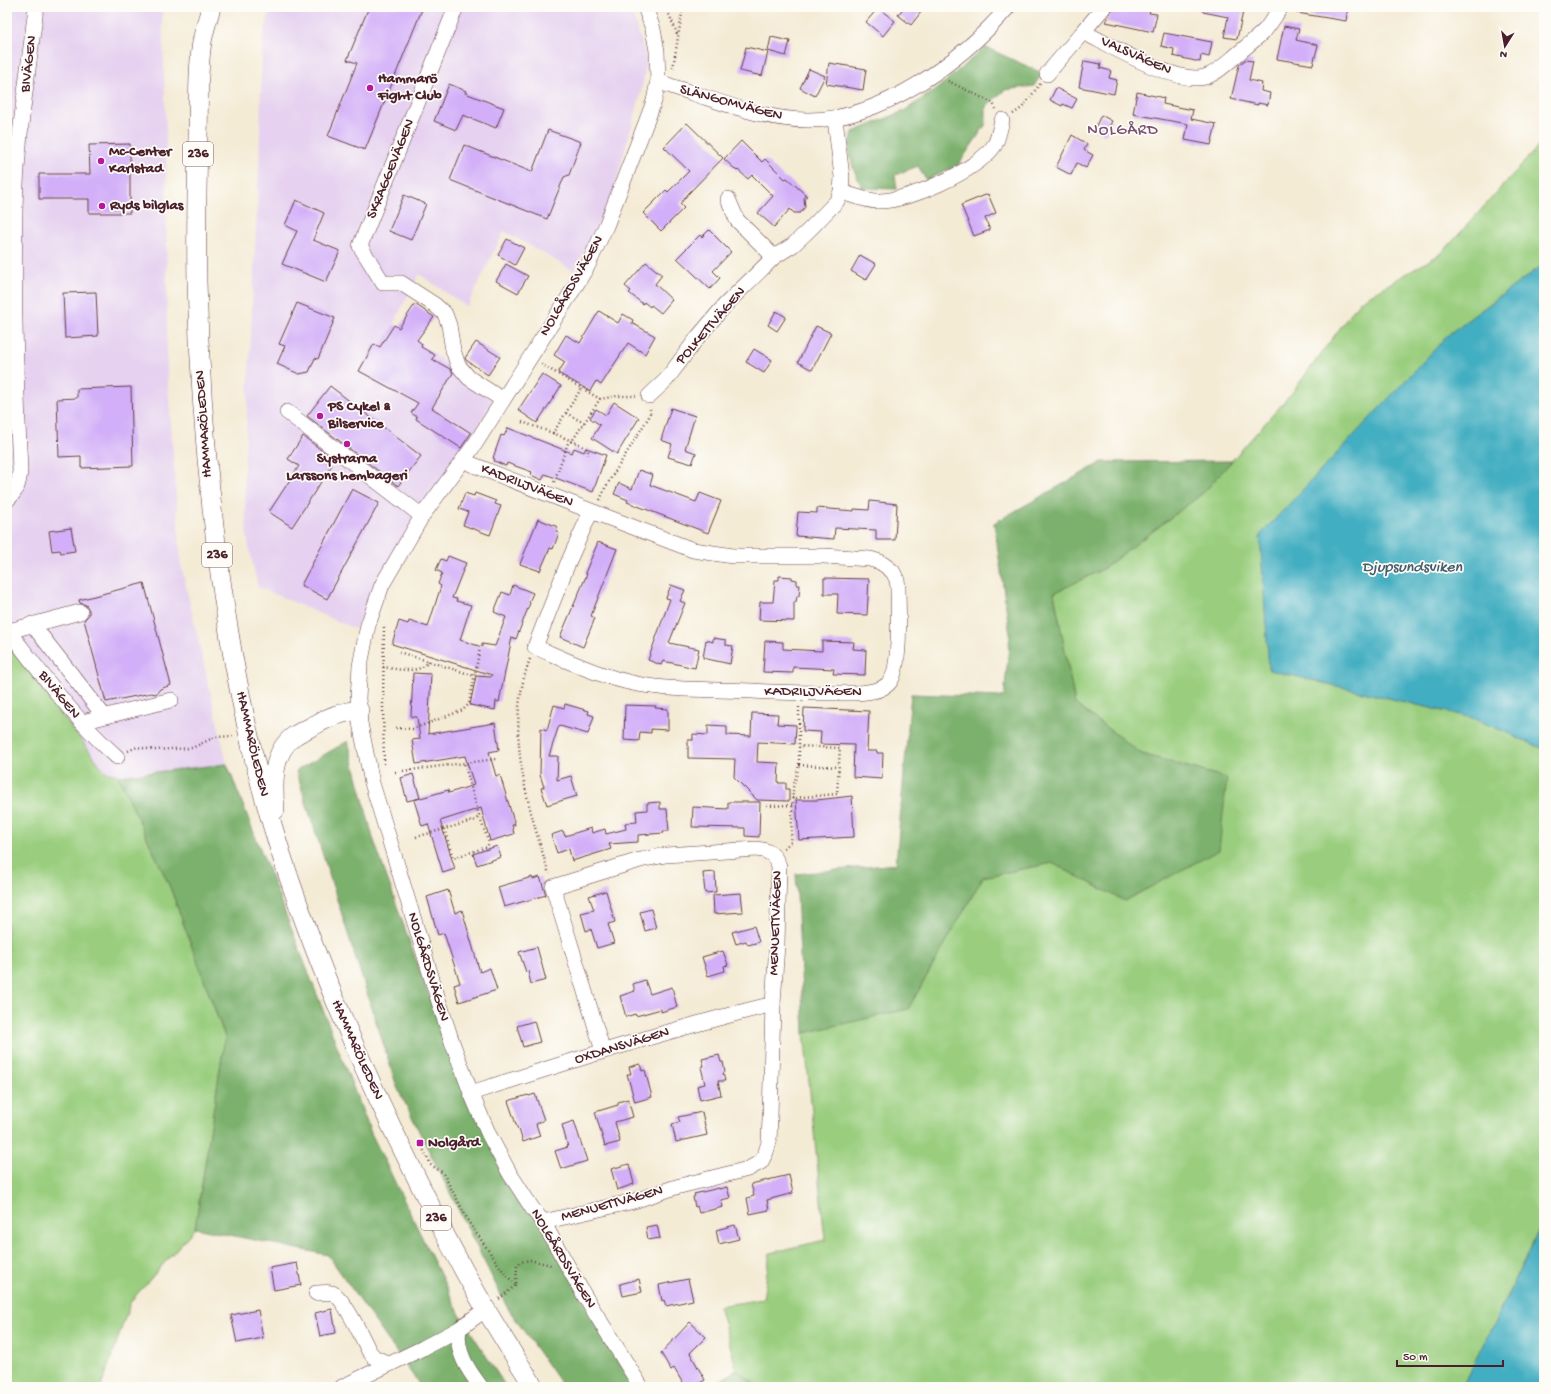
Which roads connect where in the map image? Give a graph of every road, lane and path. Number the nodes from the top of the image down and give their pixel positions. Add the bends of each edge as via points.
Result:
1 (36, 7) edge
2 (196, 7) edge
3 (211, 7) edge
4 (456, 7) edge
5 (645, 7) edge
6 (666, 7) edge
7 (683, 7) edge
8 (1008, 7) edge
9 (1104, 7) edge
10 (1281, 7) edge
11 (1083, 32) junction
12 (678, 37) junction
13 (202, 43) junction
14 (1047, 74) joint
15 (943, 79) dead end
16 (664, 84) junction
17 (835, 119) junction
18 (1002, 120) junction
19 (841, 192) junction
20 (728, 199) dead end
21 (774, 257) junction
22 (11, 305) edge
23 (537, 362) dead end
24 (581, 389) junction
25 (648, 396) junction
26 (600, 399) junction
27 (503, 400) junction
28 (286, 412) dead end
29 (566, 413) junction
30 (522, 422) dead end
31 (584, 423) junction
32 (553, 433) junction
33 (572, 441) junction
34 (588, 455) dead end
35 (464, 459) junction
36 (549, 495) junction
37 (7, 500) edge
38 (591, 511) junction
39 (422, 516) junction
40 (80, 612) dead end
41 (384, 622) dead end
42 (32, 624) junction
43 (8, 630) edge
44 (534, 647) junction
45 (480, 648) dead end
46 (399, 652) dead end
47 (429, 662) junction
48 (383, 667) junction
49 (475, 676) junction
50 (799, 694) junction
51 (171, 700) dead end
52 (359, 710) junction
53 (104, 716) junction
54 (82, 722) junction
55 (396, 728) dead end
56 (249, 737) junction
57 (799, 746) junction
58 (117, 757) joint
59 (496, 759) dead end
60 (464, 763) junction
61 (799, 765) junction
62 (384, 766) dead end
63 (839, 767) junction
64 (395, 772) dead end
65 (792, 798) junction
66 (767, 806) dead end
67 (792, 806) junction
68 (479, 815) junction
69 (444, 829) junction
70 (416, 837) dead end
71 (277, 839) junction
72 (774, 856) junction
73 (553, 887) junction
74 (773, 1004) junction
75 (603, 1051) junction
76 (472, 1093) junction
77 (420, 1143) dead end
78 (543, 1222) junction
79 (568, 1264) junction
80 (516, 1285) junction
81 (316, 1293) dead end
82 (486, 1309) junction
83 (459, 1329) junction
84 (389, 1364) junction
85 (342, 1387) edge
86 (480, 1387) edge
87 (534, 1387) edge
88 (641, 1387) edge

1 - 22 street, BIVÄGEN via 19,138
2 - 13 main road, HAMMARÖLEDEN / 236
3 - 13 main road, HAMMARÖLEDEN / 236
4 - 27 street, SKRAGGEVÄGEN via 360,246 383,283 401,283 445,314 458,365 469,378
5 - 16 street, NOLGÅRDSVÄGEN via 653,29
6 - 12 path
7 - 12 path
8 - 17 street, SLÄNGOMVÄGEN via 991,27 916,85 880,105
9 - 11 street, VALSVÄGEN
10 - 11 street, VALSVÄGEN via 1266,29 1223,66 1204,77 1168,73
11 - 14 street, VALSVÄGEN
12 - 16 path
13 - 56 main road, HAMMARÖLEDEN / 236 via 197,236 199,346 206,455 213,529 225,609
14 - 18 path via 1022,108
15 - 18 path via 993,102
16 - 17 street, SLÄNGOMVÄGEN via 782,118
16 - 27 street, NOLGÅRDSVÄGEN via 654,101 606,226 591,258
17 - 19 street via 842,177
18 - 19 street via 994,146 977,162 950,178 910,195 878,201
19 - 21 street, POLKETTVÄGEN via 837,201 810,229 793,245
20 - 21 street via 736,220
21 - 25 street, POLKETTVÄGEN via 725,305 666,380
22 - 37 street, BIVÄGEN via 20,470 18,486
23 - 24 path
24 - 26 path
24 - 29 path
25 - 26 path
25 - 38 path via 650,415 605,488 597,506
26 - 31 path
27 - 35 street, NOLGÅRDSVÄGEN
28 - 39 street
29 - 31 path
29 - 32 path
30 - 32 path
31 - 33 path
32 - 33 path
33 - 34 path via 588,450
33 - 36 path via 568,443
35 - 36 street, KADRILJVÄGEN
35 - 39 street, NOLGÅRDSVÄGEN
36 - 38 street, KADRILJVÄGEN
38 - 44 street, KADRILJVÄGEN
38 - 50 street, KADRILJVÄGEN via 693,550 733,556 870,559 880,562 893,572 898,587 897,653 892,679 882,688 873,691
39 - 52 street, NOLGÅRDSVÄGEN via 382,585 375,603 360,666
40 - 42 street
41 - 48 path
42 - 43 street
42 - 53 street
43 - 54 street, BIVÄGEN via 54,691
44 - 50 street, KADRILJVÄGEN via 584,669 637,684 686,690
44 - 73 path via 525,672 518,710 520,756 527,799
45 - 49 path
46 - 47 path
47 - 48 path via 419,669
47 - 49 path
48 - 62 path
49 - 55 path via 468,704 463,710 413,729
50 - 57 path
51 - 53 street
52 - 71 main road, 236 via 329,716 294,736 284,746 277,760 275,774
52 - 76 street, NOLGÅRDSVÄGEN via 372,782 438,1002
53 - 54 street
54 - 58 street, BIVÄGEN via 94,737
56 - 58 path via 215,737 192,748 154,750 137,747
56 - 71 main road, HAMMARÖLEDEN / 236
57 - 61 path
57 - 63 path via 840,748
59 - 60 path
60 - 64 path
60 - 68 path
61 - 63 path
61 - 65 path
63 - 65 path via 837,794
65 - 67 path
66 - 67 path
67 - 72 path via 791,842
68 - 69 path via 476,820
68 - 69 path via 489,843 486,847 453,858
69 - 70 path
71 - 82 main road, HAMMARÖLEDEN / 236 via 319,963 353,1042 426,1198
72 - 73 street, MENUETTVÄGEN via 766,850 756,849 666,855 640,860
72 - 74 street, MENUETTVÄGEN via 779,866
73 - 75 street
74 - 75 street, OXDANSVÄGEN
74 - 78 street, MENUETTVÄGEN via 770,1118 766,1152 761,1162 748,1169
75 - 76 street, OXDANSVÄGEN
76 - 78 street, NOLGÅRDSVÄGEN via 489,1135 510,1174
77 - 80 path via 431,1165 443,1173 470,1224 505,1274
78 - 79 street, NOLGÅRDSVÄGEN
79 - 80 path via 553,1265 524,1260 517,1266
79 - 88 street, NOLGÅRDSVÄGEN via 584,1295
80 - 82 path
81 - 84 street via 332,1293 339,1297 369,1351 374,1357
82 - 83 street
82 - 87 main road, HAMMARÖLEDEN / 236
83 - 84 street
83 - 86 street via 459,1349 462,1358
84 - 85 street

